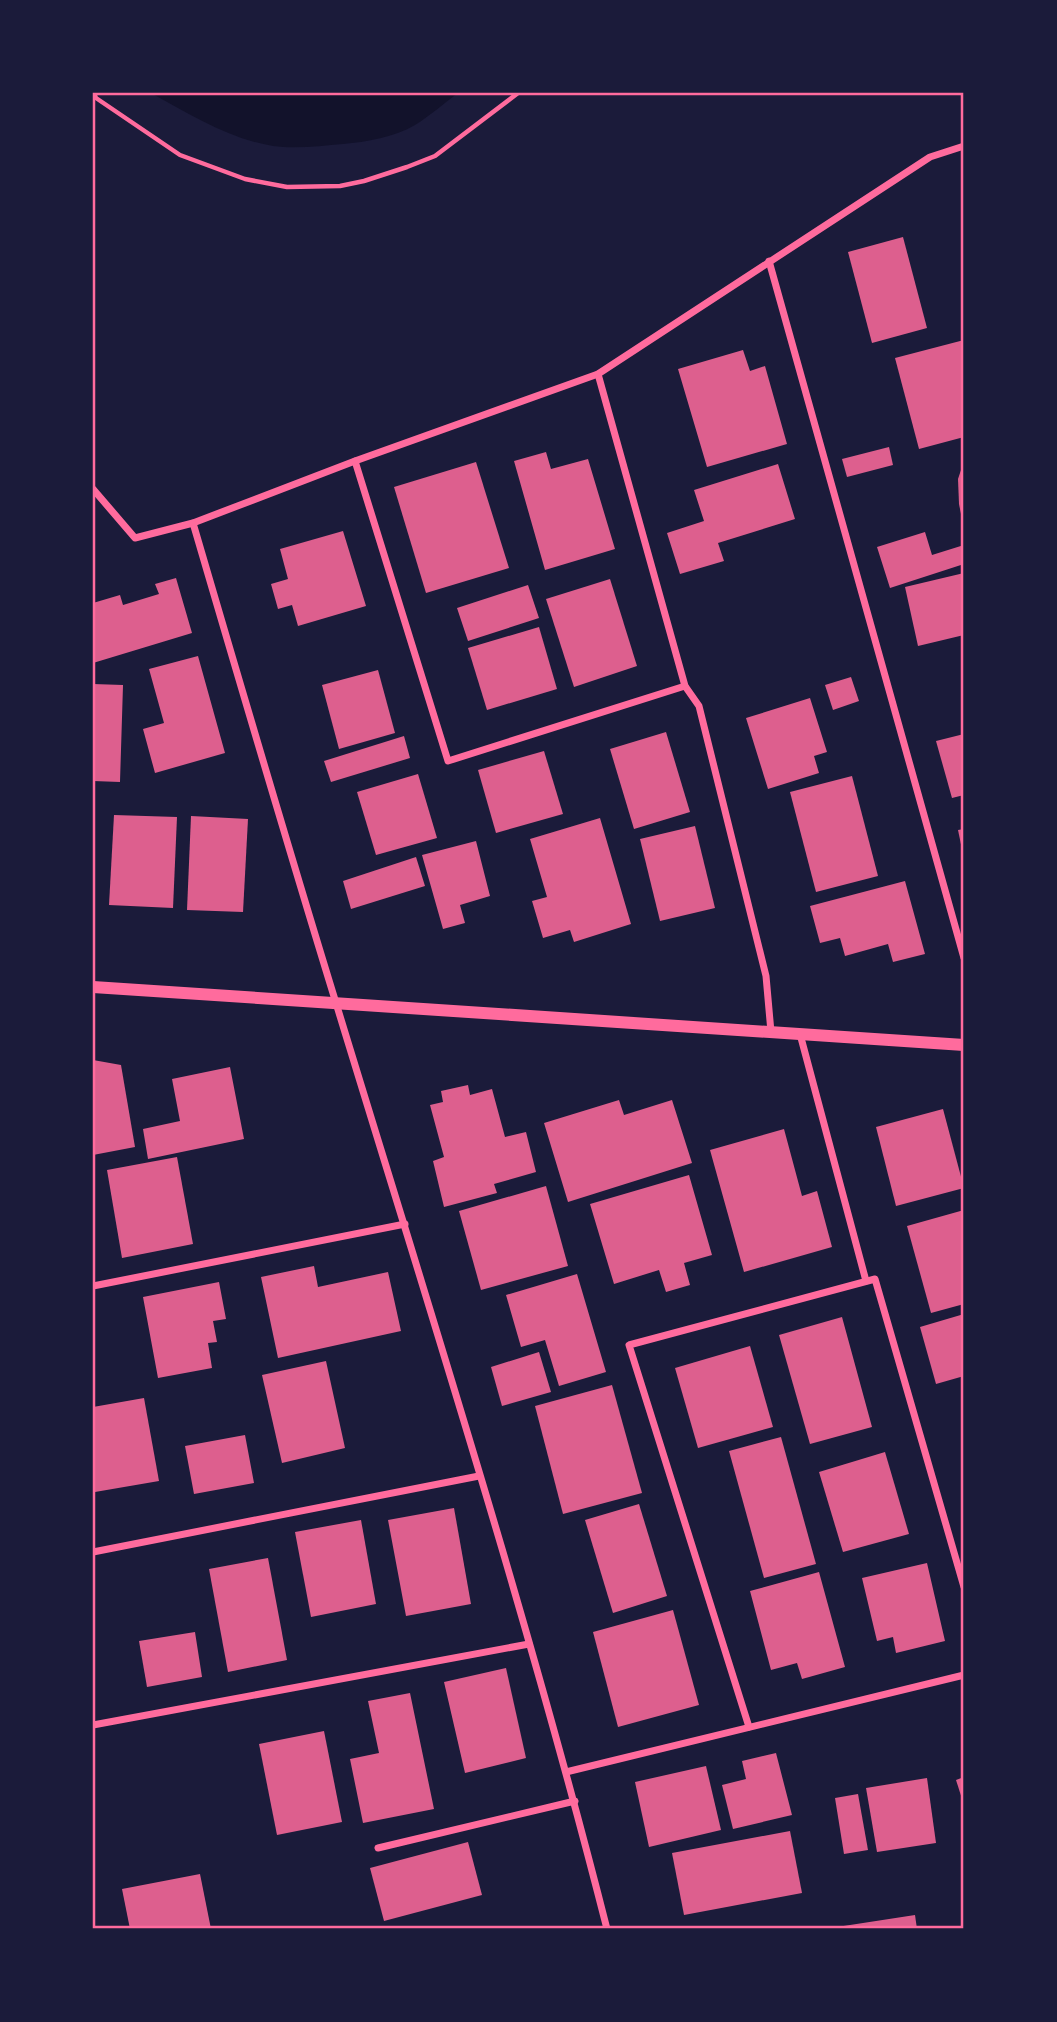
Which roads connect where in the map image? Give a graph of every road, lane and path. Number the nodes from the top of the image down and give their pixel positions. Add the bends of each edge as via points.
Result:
1 (94, 93) edge
2 (518, 93) edge
3 (964, 146) edge
4 (769, 261) junction
5 (598, 374) junction
6 (355, 461) junction
7 (93, 489) edge
8 (192, 523) junction
9 (685, 686) junction
10 (964, 958) edge
11 (93, 987) edge
12 (335, 1003) junction
13 (771, 1032) junction
14 (800, 1033) junction
15 (964, 1045) edge
16 (405, 1224) junction
17 (866, 1281) junction
18 (93, 1286) edge
19 (479, 1476) junction
20 (93, 1552) edge
21 (964, 1587) edge
22 (529, 1644) junction
23 (964, 1675) edge
24 (93, 1726) edge
25 (749, 1727) junction
26 (566, 1772) junction
27 (575, 1801) junction
28 (378, 1848) dead end
29 (607, 1929) edge

1 - 2 path via 180,155 245,179 287,187 364,181 435,156
3 - 4 street via 930,157
4 - 5 street
4 - 10 street
5 - 6 street
5 - 9 street
6 - 8 street
6 - 9 street via 448,761
7 - 8 street via 135,538
8 - 12 street
9 - 13 street via 699,706 756,935 766,976
11 - 12 street
12 - 13 street
12 - 16 street
13 - 14 street
14 - 15 street
14 - 17 street
16 - 18 street
16 - 19 street
17 - 21 street via 875,1279
17 - 25 street via 629,1345
19 - 20 street
19 - 22 street
22 - 24 street
22 - 26 street
23 - 25 street
25 - 26 street
26 - 27 street
27 - 28 street
27 - 29 street

